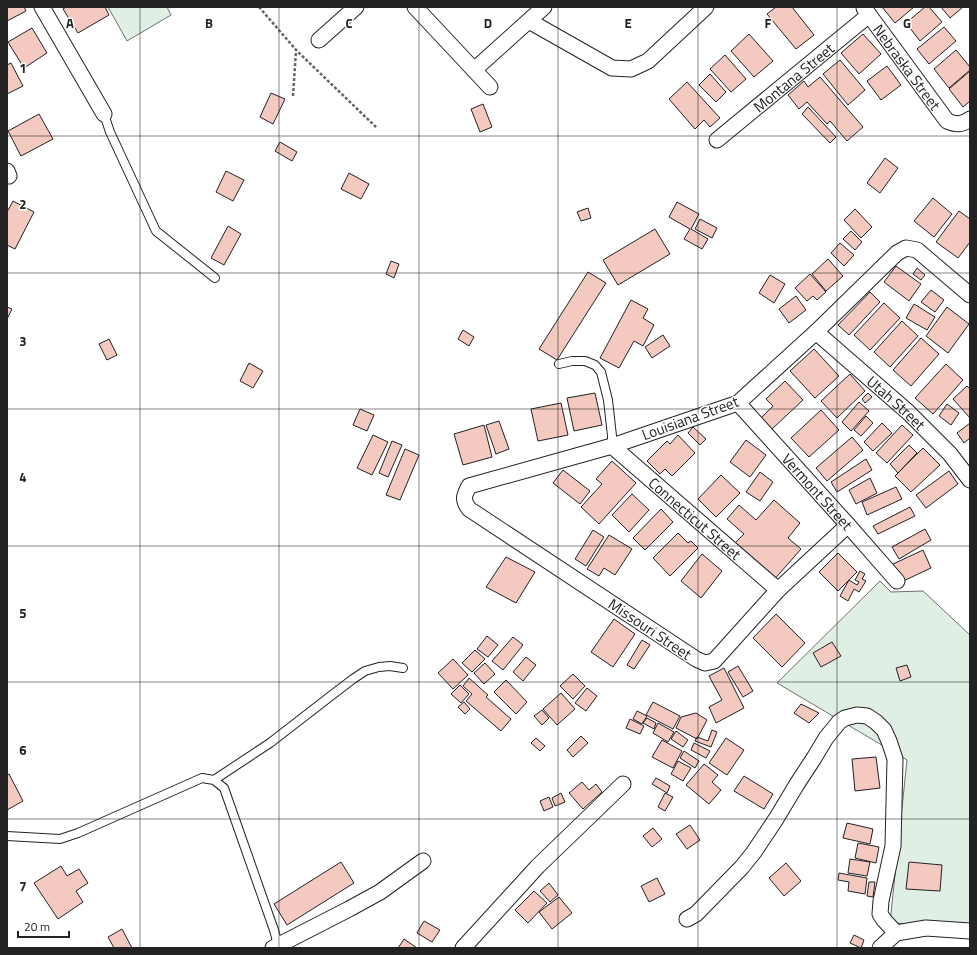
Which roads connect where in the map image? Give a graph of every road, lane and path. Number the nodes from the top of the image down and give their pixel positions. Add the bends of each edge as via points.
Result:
1 (42, 7) edge
2 (260, 7) edge
3 (356, 7) edge
4 (415, 7) edge
5 (544, 7) edge
6 (706, 7) edge
7 (866, 11) edge
8 (529, 21) junction
9 (319, 40) dead end
10 (296, 51) junction
11 (474, 70) junction
12 (490, 87) dead end
13 (293, 96) dead end
14 (104, 114) joint
15 (970, 119) edge
16 (377, 128) dead end
17 (717, 140) dead end
18 (215, 278) dead end
19 (970, 295) edge
20 (816, 332) junction
21 (559, 364) dead end
22 (738, 403) junction
23 (612, 446) junction
24 (970, 480) edge
25 (469, 486) joint
26 (848, 525) junction
27 (897, 581) dead end
28 (778, 590) junction
29 (403, 668) dead end
30 (214, 780) junction
31 (623, 784) dead end
32 (7, 836) edge
33 (423, 861) dead end
34 (687, 919) dead end
35 (970, 931) edge
36 (896, 933) junction
37 (275, 947) edge
38 (463, 948) edge
39 (880, 948) edge

1 - 14 street
2 - 10 path
3 - 9 street
4 - 11 street
5 - 8 street
6 - 8 street via 648,61 631,69 612,68
7 - 15 street, Nebraska Street via 947,120 954,124 965,123
7 - 17 street, Montana Street
8 - 11 street
10 - 13 path
10 - 16 path
11 - 12 street
14 - 18 lane via 156,231
19 - 20 street, Louisiana Street via 917,250 906,248 897,253
20 - 22 street, Louisiana Street
20 - 24 street, Utah Street via 908,412 950,454
21 - 23 lane via 585,361 595,365 601,372 608,400
22 - 23 street, Louisiana Street
22 - 26 street, Vermont Street
23 - 25 street, Louisiana Street
23 - 28 street, Connecticut Street
25 - 28 street, Missouri Street via 464,495 469,509 704,663 714,661
26 - 27 street, Vermont Street
26 - 28 street, Missouri Street
29 - 30 lane via 390,666 365,671 270,743
30 - 32 lane via 202,778 60,839
30 - 37 lane via 224,788 274,930
31 - 38 street via 538,866
33 - 37 street via 380,892
34 - 36 street via 696,914 742,867 839,722 857,715 867,716 884,730 895,759 893,846 880,914
35 - 36 street via 926,928
36 - 39 street

